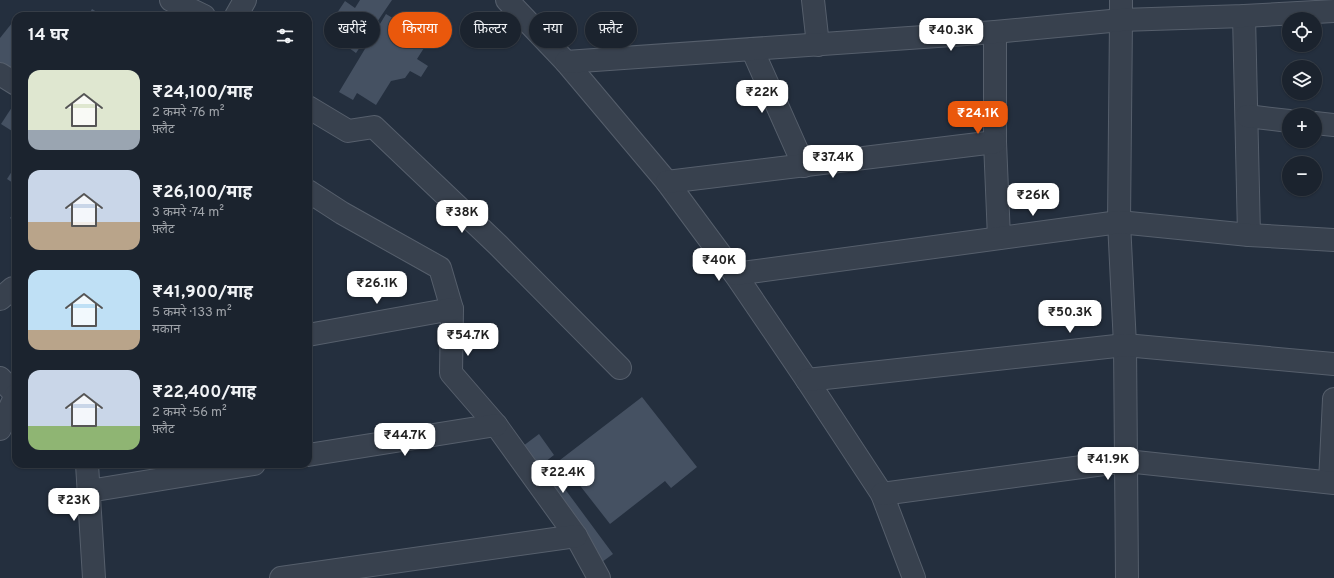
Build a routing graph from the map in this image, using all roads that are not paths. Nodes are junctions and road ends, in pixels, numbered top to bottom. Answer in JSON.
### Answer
{"nodes":[{"id":1,"x":172,"y":0,"type":"edge"},
{"id":2,"x":245,"y":0,"type":"edge"},
{"id":3,"x":507,"y":0,"type":"edge"},
{"id":4,"x":813,"y":0,"type":"edge"},
{"id":5,"x":1121,"y":10,"type":"edge"},
{"id":6,"x":1334,"y":11,"type":"edge"},
{"id":7,"x":196,"y":12,"type":"edge"},
{"id":8,"x":238,"y":12,"type":"edge"},
{"id":9,"x":1244,"y":16,"type":"junction"},
{"id":10,"x":995,"y":32,"type":"junction"},
{"id":11,"x":818,"y":46,"type":"junction"},
{"id":12,"x":752,"y":49,"type":"junction"},
{"id":13,"x":566,"y":62,"type":"junction"},
{"id":14,"x":0,"y":74,"type":"edge"},
{"id":15,"x":12,"y":82,"type":"edge"},
{"id":16,"x":312,"y":109,"type":"edge"},
{"id":17,"x":1247,"y":116,"type":"junction"},
{"id":18,"x":1282,"y":120,"type":"edge"},
{"id":19,"x":1322,"y":124,"type":"edge"},
{"id":20,"x":1334,"y":125,"type":"edge"},
{"id":21,"x":994,"y":142,"type":"junction"},
{"id":22,"x":804,"y":166,"type":"junction"},
{"id":23,"x":667,"y":182,"type":"junction"},
{"id":24,"x":312,"y":194,"type":"edge"},
{"id":25,"x":1118,"y":222,"type":"junction"},
{"id":26,"x":1249,"y":235,"type":"junction"},
{"id":27,"x":999,"y":238,"type":"junction"},
{"id":28,"x":1334,"y":240,"type":"edge"},
{"id":29,"x":735,"y":274,"type":"junction"},
{"id":30,"x":452,"y":309,"type":"junction"},
{"id":31,"x":312,"y":334,"type":"edge"},
{"id":32,"x":1125,"y":345,"type":"junction"},
{"id":33,"x":1334,"y":364,"type":"edge"},
{"id":34,"x":620,"y":368,"type":"dead end"},
{"id":35,"x":0,"y":378,"type":"edge"},
{"id":36,"x":807,"y":380,"type":"junction"},
{"id":37,"x":12,"y":391,"type":"edge"},
{"id":38,"x":1334,"y":399,"type":"edge"},
{"id":39,"x":12,"y":404,"type":"edge"},
{"id":40,"x":496,"y":425,"type":"junction"},
{"id":41,"x":0,"y":429,"type":"edge"},
{"id":42,"x":312,"y":454,"type":"edge"},
{"id":43,"x":1126,"y":461,"type":"junction"},
{"id":44,"x":87,"y":468,"type":"edge"},
{"id":45,"x":230,"y":468,"type":"edge"},
{"id":46,"x":1332,"y":483,"type":"edge"},
{"id":47,"x":89,"y":491,"type":"junction"},
{"id":48,"x":882,"y":494,"type":"junction"},
{"id":49,"x":576,"y":536,"type":"junction"},
{"id":50,"x":94,"y":578,"type":"edge"},
{"id":51,"x":281,"y":578,"type":"edge"},
{"id":52,"x":285,"y":578,"type":"edge"},
{"id":53,"x":599,"y":578,"type":"edge"},
{"id":54,"x":914,"y":578,"type":"edge"},
{"id":55,"x":1127,"y":578,"type":"edge"}],
"edges":[{"from":1,"to":7,"type":"street"},
{"from":2,"to":8,"type":"street"},
{"from":3,"to":13,"type":"street"},
{"from":4,"to":11,"type":"street"},
{"from":5,"to":9,"type":"street"},
{"from":5,"to":10,"type":"street"},
{"from":5,"to":25,"type":"street"},
{"from":6,"to":9,"type":"street"},
{"from":9,"to":17,"type":"street"},
{"from":10,"to":11,"type":"street"},
{"from":10,"to":21,"type":"street"},
{"from":11,"to":12,"type":"street"},
{"from":12,"to":13,"type":"street"},
{"from":12,"to":22,"type":"street"},
{"from":13,"to":23,"type":"street"},
{"from":14,"to":15,"type":"street"},
{"from":16,"to":34,"type":"street"},
{"from":17,"to":18,"type":"street"},
{"from":17,"to":26,"type":"street"},
{"from":19,"to":20,"type":"street"},
{"from":21,"to":22,"type":"street"},
{"from":21,"to":27,"type":"street"},
{"from":22,"to":23,"type":"street"},
{"from":23,"to":29,"type":"street"},
{"from":24,"to":30,"type":"street"},
{"from":25,"to":26,"type":"street"},
{"from":25,"to":27,"type":"street"},
{"from":25,"to":32,"type":"street"},
{"from":26,"to":28,"type":"street"},
{"from":27,"to":29,"type":"street"},
{"from":29,"to":36,"type":"street"},
{"from":30,"to":31,"type":"street"},
{"from":30,"to":40,"type":"street"},
{"from":32,"to":33,"type":"street"},
{"from":32,"to":36,"type":"street"},
{"from":32,"to":43,"type":"street"},
{"from":35,"to":37,"type":"street"},
{"from":36,"to":48,"type":"street"},
{"from":38,"to":46,"type":"street"},
{"from":39,"to":41,"type":"street"},
{"from":40,"to":42,"type":"street"},
{"from":40,"to":49,"type":"street"},
{"from":43,"to":46,"type":"street"},
{"from":43,"to":48,"type":"street"},
{"from":43,"to":55,"type":"street"},
{"from":44,"to":47,"type":"street"},
{"from":45,"to":47,"type":"street"},
{"from":47,"to":50,"type":"street"},
{"from":48,"to":54,"type":"street"},
{"from":49,"to":52,"type":"street"},
{"from":49,"to":53,"type":"street"},
{"from":51,"to":52,"type":"street"}]}
